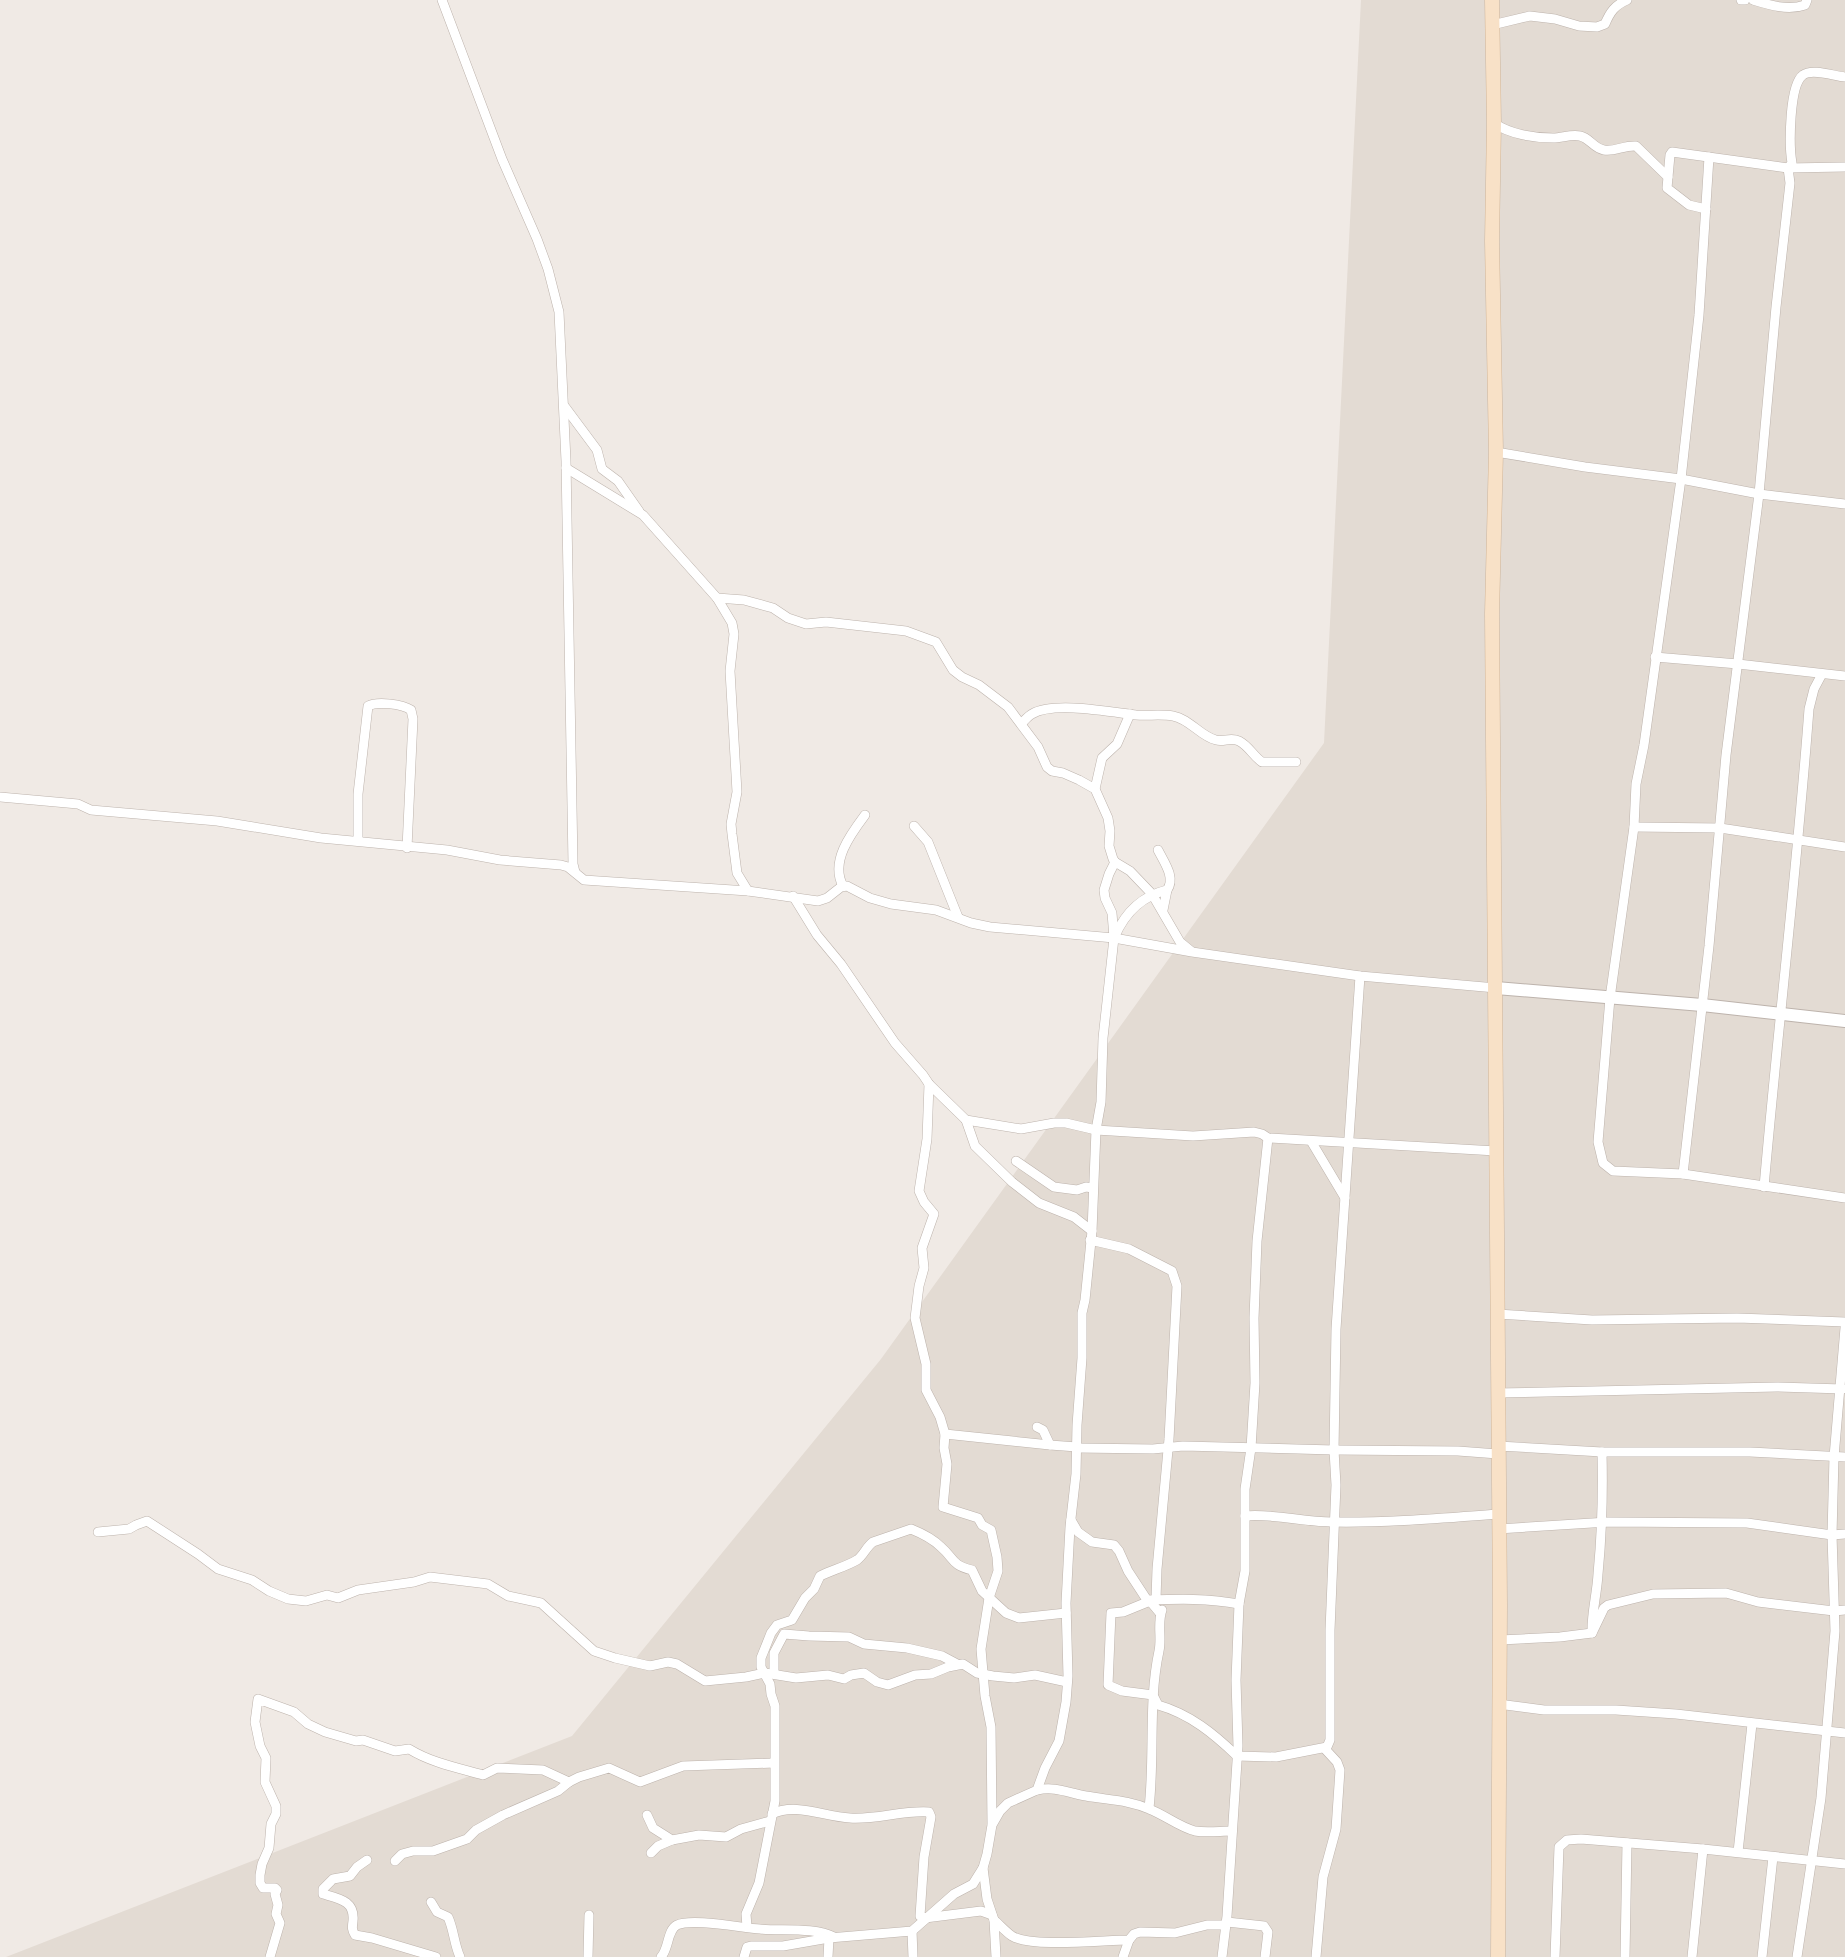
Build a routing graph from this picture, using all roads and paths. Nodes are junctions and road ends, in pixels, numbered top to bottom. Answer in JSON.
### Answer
{"nodes":[{"id":1,"x":442,"y":0,"type":"edge"},
{"id":2,"x":1492,"y":0,"type":"edge"},
{"id":3,"x":1627,"y":0,"type":"edge"},
{"id":4,"x":1753,"y":0,"type":"edge"},
{"id":5,"x":1807,"y":0,"type":"edge"},
{"id":6,"x":1492,"y":25,"type":"junction"},
{"id":7,"x":1845,"y":77,"type":"edge"},
{"id":8,"x":1497,"y":128,"type":"junction"},
{"id":9,"x":1709,"y":157,"type":"junction"},
{"id":10,"x":1845,"y":167,"type":"edge"},
{"id":11,"x":1788,"y":168,"type":"junction"},
{"id":12,"x":1668,"y":177,"type":"junction"},
{"id":13,"x":1706,"y":209,"type":"junction"},
{"id":14,"x":564,"y":405,"type":"junction"},
{"id":15,"x":1496,"y":452,"type":"junction"},
{"id":16,"x":566,"y":468,"type":"junction"},
{"id":17,"x":1681,"y":479,"type":"junction"},
{"id":18,"x":1760,"y":494,"type":"junction"},
{"id":19,"x":1845,"y":504,"type":"edge"},
{"id":20,"x":643,"y":515,"type":"junction"},
{"id":21,"x":717,"y":598,"type":"junction"},
{"id":22,"x":1655,"y":657,"type":"junction"},
{"id":23,"x":1738,"y":664,"type":"junction"},
{"id":24,"x":1798,"y":671,"type":"junction"},
{"id":25,"x":1822,"y":674,"type":"junction"},
{"id":26,"x":1845,"y":676,"type":"edge"},
{"id":27,"x":1814,"y":689,"type":"junction"},
{"id":28,"x":1130,"y":714,"type":"junction"},
{"id":29,"x":1022,"y":723,"type":"junction"},
{"id":30,"x":1296,"y":762,"type":"dead end"},
{"id":31,"x":1095,"y":789,"type":"junction"},
{"id":32,"x":0,"y":797,"type":"edge"},
{"id":33,"x":865,"y":815,"type":"dead end"},
{"id":34,"x":914,"y":826,"type":"dead end"},
{"id":35,"x":1634,"y":827,"type":"junction"},
{"id":36,"x":1720,"y":828,"type":"junction"},
{"id":37,"x":358,"y":841,"type":"junction"},
{"id":38,"x":1799,"y":841,"type":"junction"},
{"id":39,"x":1845,"y":847,"type":"edge"},
{"id":40,"x":407,"y":848,"type":"junction"},
{"id":41,"x":1158,"y":850,"type":"dead end"},
{"id":42,"x":1115,"y":862,"type":"junction"},
{"id":43,"x":575,"y":872,"type":"junction"},
{"id":44,"x":843,"y":886,"type":"junction"},
{"id":45,"x":1167,"y":890,"type":"junction"},
{"id":46,"x":748,"y":891,"type":"junction"},
{"id":47,"x":1152,"y":894,"type":"junction"},
{"id":48,"x":793,"y":897,"type":"junction"},
{"id":49,"x":1163,"y":910,"type":"junction"},
{"id":50,"x":958,"y":917,"type":"junction"},
{"id":51,"x":1113,"y":938,"type":"junction"},
{"id":52,"x":1191,"y":952,"type":"junction"},
{"id":53,"x":1360,"y":976,"type":"junction"},
{"id":54,"x":1496,"y":988,"type":"junction"},
{"id":55,"x":1610,"y":998,"type":"junction"},
{"id":56,"x":1702,"y":1005,"type":"junction"},
{"id":57,"x":1779,"y":1014,"type":"junction"},
{"id":58,"x":1845,"y":1021,"type":"edge"},
{"id":59,"x":928,"y":1084,"type":"junction"},
{"id":60,"x":966,"y":1119,"type":"junction"},
{"id":61,"x":1096,"y":1130,"type":"junction"},
{"id":62,"x":1268,"y":1138,"type":"junction"},
{"id":63,"x":1311,"y":1141,"type":"junction"},
{"id":64,"x":1348,"y":1141,"type":"junction"},
{"id":65,"x":1497,"y":1151,"type":"junction"},
{"id":66,"x":1016,"y":1161,"type":"dead end"},
{"id":67,"x":1683,"y":1174,"type":"junction"},
{"id":68,"x":1764,"y":1186,"type":"junction"},
{"id":69,"x":1093,"y":1188,"type":"junction"},
{"id":70,"x":1345,"y":1198,"type":"junction"},
{"id":71,"x":1845,"y":1198,"type":"edge"},
{"id":72,"x":1091,"y":1236,"type":"junction"},
{"id":73,"x":1497,"y":1314,"type":"junction"},
{"id":74,"x":1845,"y":1322,"type":"edge"},
{"id":75,"x":1845,"y":1328,"type":"edge"},
{"id":76,"x":1842,"y":1389,"type":"edge"},
{"id":77,"x":1497,"y":1394,"type":"junction"},
{"id":78,"x":1037,"y":1427,"type":"dead end"},
{"id":79,"x":945,"y":1434,"type":"junction"},
{"id":80,"x":1050,"y":1444,"type":"junction"},
{"id":81,"x":1077,"y":1448,"type":"junction"},
{"id":82,"x":1167,"y":1448,"type":"junction"},
{"id":83,"x":1251,"y":1448,"type":"junction"},
{"id":84,"x":1334,"y":1450,"type":"junction"},
{"id":85,"x":1498,"y":1450,"type":"junction"},
{"id":86,"x":1602,"y":1452,"type":"junction"},
{"id":87,"x":1834,"y":1457,"type":"junction"},
{"id":88,"x":1845,"y":1457,"type":"edge"},
{"id":89,"x":1498,"y":1514,"type":"junction"},
{"id":90,"x":1245,"y":1516,"type":"junction"},
{"id":91,"x":1071,"y":1520,"type":"junction"},
{"id":92,"x":1335,"y":1522,"type":"junction"},
{"id":93,"x":1602,"y":1523,"type":"junction"},
{"id":94,"x":1498,"y":1529,"type":"junction"},
{"id":95,"x":98,"y":1532,"type":"dead end"},
{"id":96,"x":1845,"y":1534,"type":"edge"},
{"id":97,"x":1832,"y":1535,"type":"junction"},
{"id":98,"x":989,"y":1598,"type":"junction"},
{"id":99,"x":1157,"y":1600,"type":"junction"},
{"id":100,"x":1239,"y":1604,"type":"junction"},
{"id":101,"x":1845,"y":1610,"type":"edge"},
{"id":102,"x":1834,"y":1611,"type":"junction"},
{"id":103,"x":1066,"y":1613,"type":"junction"},
{"id":104,"x":1160,"y":1613,"type":"junction"},
{"id":105,"x":1592,"y":1633,"type":"junction"},
{"id":106,"x":1500,"y":1640,"type":"junction"},
{"id":107,"x":957,"y":1664,"type":"junction"},
{"id":108,"x":770,"y":1673,"type":"junction"},
{"id":109,"x":983,"y":1675,"type":"junction"},
{"id":110,"x":1067,"y":1682,"type":"junction"},
{"id":111,"x":1153,"y":1695,"type":"junction"},
{"id":112,"x":1498,"y":1704,"type":"junction"},
{"id":113,"x":1752,"y":1724,"type":"junction"},
{"id":114,"x":1827,"y":1731,"type":"junction"},
{"id":115,"x":1845,"y":1733,"type":"edge"},
{"id":116,"x":1325,"y":1749,"type":"junction"},
{"id":117,"x":1237,"y":1756,"type":"junction"},
{"id":118,"x":774,"y":1763,"type":"junction"},
{"id":119,"x":569,"y":1782,"type":"junction"},
{"id":120,"x":1037,"y":1790,"type":"junction"},
{"id":121,"x":1149,"y":1808,"type":"junction"},
{"id":122,"x":774,"y":1812,"type":"junction"},
{"id":123,"x":647,"y":1815,"type":"dead end"},
{"id":124,"x":992,"y":1825,"type":"junction"},
{"id":125,"x":1232,"y":1832,"type":"junction"},
{"id":126,"x":672,"y":1840,"type":"junction"},
{"id":127,"x":1627,"y":1843,"type":"junction"},
{"id":128,"x":1704,"y":1849,"type":"junction"},
{"id":129,"x":1738,"y":1852,"type":"junction"},
{"id":130,"x":651,"y":1853,"type":"dead end"},
{"id":131,"x":1773,"y":1857,"type":"junction"},
{"id":132,"x":367,"y":1860,"type":"dead end"},
{"id":133,"x":395,"y":1861,"type":"dead end"},
{"id":134,"x":1813,"y":1861,"type":"junction"},
{"id":135,"x":1845,"y":1864,"type":"edge"},
{"id":136,"x":982,"y":1868,"type":"junction"},
{"id":137,"x":431,"y":1902,"type":"dead end"},
{"id":138,"x":589,"y":1915,"type":"dead end"},
{"id":139,"x":993,"y":1917,"type":"junction"},
{"id":140,"x":925,"y":1918,"type":"junction"},
{"id":141,"x":1227,"y":1924,"type":"junction"},
{"id":142,"x":747,"y":1927,"type":"junction"},
{"id":143,"x":912,"y":1931,"type":"junction"},
{"id":144,"x":832,"y":1938,"type":"junction"},
{"id":145,"x":1129,"y":1940,"type":"junction"},
{"id":146,"x":270,"y":1957,"type":"edge"},
{"id":147,"x":436,"y":1957,"type":"edge"},
{"id":148,"x":460,"y":1957,"type":"edge"},
{"id":149,"x":588,"y":1957,"type":"edge"},
{"id":150,"x":661,"y":1957,"type":"edge"},
{"id":151,"x":744,"y":1957,"type":"edge"},
{"id":152,"x":828,"y":1957,"type":"edge"},
{"id":153,"x":914,"y":1957,"type":"edge"},
{"id":154,"x":996,"y":1957,"type":"edge"},
{"id":155,"x":1123,"y":1957,"type":"edge"},
{"id":156,"x":1222,"y":1957,"type":"edge"},
{"id":157,"x":1265,"y":1957,"type":"edge"},
{"id":158,"x":1316,"y":1957,"type":"edge"},
{"id":159,"x":1498,"y":1957,"type":"edge"},
{"id":160,"x":1555,"y":1957,"type":"edge"},
{"id":161,"x":1625,"y":1957,"type":"edge"},
{"id":162,"x":1692,"y":1957,"type":"edge"},
{"id":163,"x":1762,"y":1957,"type":"edge"},
{"id":164,"x":1797,"y":1957,"type":"edge"}],
"edges":[{"from":1,"to":14,"type":"street"},
{"from":2,"to":6,"type":"main road"},
{"from":3,"to":6,"type":"street"},
{"from":4,"to":5,"type":"street"},
{"from":6,"to":8,"type":"main road"},
{"from":7,"to":11,"type":"street"},
{"from":8,"to":12,"type":"street"},
{"from":8,"to":15,"type":"main road"},
{"from":9,"to":11,"type":"street"},
{"from":9,"to":12,"type":"street"},
{"from":9,"to":13,"type":"street"},
{"from":10,"to":11,"type":"street"},
{"from":11,"to":18,"type":"street"},
{"from":12,"to":13,"type":"street"},
{"from":13,"to":17,"type":"street"},
{"from":14,"to":16,"type":"street"},
{"from":14,"to":20,"type":"street"},
{"from":15,"to":17,"type":"street"},
{"from":15,"to":54,"type":"main road"},
{"from":16,"to":20,"type":"street"},
{"from":16,"to":43,"type":"street"},
{"from":17,"to":18,"type":"street"},
{"from":17,"to":22,"type":"street"},
{"from":18,"to":19,"type":"street"},
{"from":18,"to":23,"type":"street"},
{"from":20,"to":21,"type":"street"},
{"from":21,"to":29,"type":"street"},
{"from":21,"to":46,"type":"street"},
{"from":22,"to":23,"type":"street"},
{"from":22,"to":35,"type":"street"},
{"from":23,"to":24,"type":"street"},
{"from":23,"to":36,"type":"street"},
{"from":24,"to":25,"type":"street"},
{"from":24,"to":27,"type":"street"},
{"from":25,"to":26,"type":"street"},
{"from":25,"to":27,"type":"street"},
{"from":27,"to":38,"type":"street"},
{"from":28,"to":29,"type":"street"},
{"from":28,"to":30,"type":"street"},
{"from":28,"to":31,"type":"street"},
{"from":29,"to":31,"type":"street"},
{"from":31,"to":42,"type":"street"},
{"from":32,"to":37,"type":"street"},
{"from":33,"to":44,"type":"street"},
{"from":34,"to":50,"type":"street"},
{"from":35,"to":36,"type":"street"},
{"from":35,"to":55,"type":"street"},
{"from":36,"to":38,"type":"street"},
{"from":36,"to":56,"type":"street"},
{"from":37,"to":40,"type":"street"},
{"from":37,"to":40,"type":"street"},
{"from":38,"to":39,"type":"street"},
{"from":38,"to":57,"type":"street"},
{"from":40,"to":43,"type":"street"},
{"from":41,"to":45,"type":"street"},
{"from":42,"to":47,"type":"street"},
{"from":42,"to":51,"type":"street"},
{"from":43,"to":46,"type":"street"},
{"from":44,"to":48,"type":"street"},
{"from":44,"to":50,"type":"street"},
{"from":45,"to":47,"type":"street"},
{"from":45,"to":49,"type":"street"},
{"from":46,"to":48,"type":"street"},
{"from":47,"to":49,"type":"street"},
{"from":47,"to":51,"type":"street"},
{"from":48,"to":59,"type":"street"},
{"from":49,"to":52,"type":"street"},
{"from":50,"to":51,"type":"street"},
{"from":51,"to":52,"type":"street"},
{"from":51,"to":61,"type":"street"},
{"from":52,"to":53,"type":"street"},
{"from":53,"to":54,"type":"street"},
{"from":53,"to":64,"type":"street"},
{"from":54,"to":55,"type":"street"},
{"from":54,"to":65,"type":"main road"},
{"from":55,"to":56,"type":"street"},
{"from":55,"to":67,"type":"street"},
{"from":56,"to":57,"type":"street"},
{"from":56,"to":67,"type":"street"},
{"from":57,"to":58,"type":"street"},
{"from":57,"to":68,"type":"street"},
{"from":59,"to":60,"type":"street"},
{"from":59,"to":79,"type":"street"},
{"from":60,"to":61,"type":"street"},
{"from":60,"to":72,"type":"street"},
{"from":61,"to":62,"type":"street"},
{"from":61,"to":69,"type":"street"},
{"from":62,"to":63,"type":"street"},
{"from":62,"to":83,"type":"street"},
{"from":63,"to":64,"type":"street"},
{"from":63,"to":70,"type":"street"},
{"from":64,"to":65,"type":"street"},
{"from":64,"to":70,"type":"street"},
{"from":65,"to":73,"type":"main road"},
{"from":66,"to":69,"type":"street"},
{"from":67,"to":68,"type":"street"},
{"from":68,"to":71,"type":"street"},
{"from":69,"to":72,"type":"street"},
{"from":70,"to":84,"type":"street"},
{"from":72,"to":81,"type":"street"},
{"from":72,"to":82,"type":"street"},
{"from":73,"to":74,"type":"street"},
{"from":73,"to":77,"type":"main road"},
{"from":75,"to":76,"type":"street"},
{"from":76,"to":77,"type":"street"},
{"from":76,"to":87,"type":"street"},
{"from":77,"to":85,"type":"main road"},
{"from":78,"to":80,"type":"street"},
{"from":79,"to":80,"type":"street"},
{"from":79,"to":98,"type":"street"},
{"from":80,"to":81,"type":"street"},
{"from":81,"to":82,"type":"street"},
{"from":81,"to":91,"type":"street"},
{"from":82,"to":83,"type":"street"},
{"from":82,"to":99,"type":"street"},
{"from":83,"to":84,"type":"street"},
{"from":83,"to":90,"type":"street"},
{"from":84,"to":85,"type":"street"},
{"from":84,"to":92,"type":"street"},
{"from":85,"to":86,"type":"street"},
{"from":85,"to":89,"type":"main road"},
{"from":86,"to":87,"type":"street"},
{"from":86,"to":93,"type":"street"},
{"from":87,"to":88,"type":"street"},
{"from":87,"to":97,"type":"street"},
{"from":89,"to":92,"type":"street"},
{"from":89,"to":94,"type":"main road"},
{"from":90,"to":92,"type":"street"},
{"from":90,"to":100,"type":"street"},
{"from":91,"to":99,"type":"street"},
{"from":91,"to":103,"type":"street"},
{"from":92,"to":116,"type":"street"},
{"from":93,"to":94,"type":"street"},
{"from":93,"to":97,"type":"street"},
{"from":93,"to":105,"type":"street"},
{"from":94,"to":106,"type":"main road"},
{"from":95,"to":108,"type":"street"},
{"from":96,"to":97,"type":"street"},
{"from":97,"to":102,"type":"street"},
{"from":98,"to":103,"type":"street"},
{"from":98,"to":108,"type":"street"},
{"from":98,"to":109,"type":"street"},
{"from":99,"to":100,"type":"street"},
{"from":99,"to":104,"type":"street"},
{"from":99,"to":104,"type":"street"},
{"from":99,"to":111,"type":"street"},
{"from":100,"to":117,"type":"street"},
{"from":101,"to":102,"type":"street"},
{"from":102,"to":105,"type":"street"},
{"from":102,"to":114,"type":"street"},
{"from":103,"to":110,"type":"street"},
{"from":104,"to":111,"type":"street"},
{"from":105,"to":106,"type":"street"},
{"from":106,"to":112,"type":"main road"},
{"from":107,"to":108,"type":"street"},
{"from":107,"to":108,"type":"street"},
{"from":107,"to":109,"type":"street"},
{"from":108,"to":118,"type":"street"},
{"from":109,"to":110,"type":"street"},
{"from":109,"to":124,"type":"street"},
{"from":110,"to":120,"type":"street"},
{"from":111,"to":117,"type":"street"},
{"from":111,"to":121,"type":"street"},
{"from":112,"to":113,"type":"street"},
{"from":112,"to":159,"type":"main road"},
{"from":113,"to":114,"type":"street"},
{"from":113,"to":129,"type":"street"},
{"from":114,"to":115,"type":"street"},
{"from":114,"to":134,"type":"street"},
{"from":116,"to":117,"type":"street"},
{"from":116,"to":158,"type":"street"},
{"from":117,"to":125,"type":"street"},
{"from":118,"to":119,"type":"street"},
{"from":118,"to":122,"type":"street"},
{"from":119,"to":133,"type":"street"},
{"from":119,"to":146,"type":"street"},
{"from":120,"to":121,"type":"street"},
{"from":120,"to":124,"type":"street"},
{"from":121,"to":125,"type":"street"},
{"from":122,"to":126,"type":"street"},
{"from":122,"to":140,"type":"street"},
{"from":122,"to":142,"type":"street"},
{"from":123,"to":126,"type":"street"},
{"from":124,"to":136,"type":"street"},
{"from":125,"to":141,"type":"street"},
{"from":126,"to":130,"type":"street"},
{"from":127,"to":128,"type":"street"},
{"from":127,"to":160,"type":"street"},
{"from":127,"to":161,"type":"street"},
{"from":128,"to":129,"type":"street"},
{"from":128,"to":162,"type":"street"},
{"from":129,"to":131,"type":"street"},
{"from":131,"to":134,"type":"street"},
{"from":131,"to":163,"type":"street"},
{"from":132,"to":147,"type":"street"},
{"from":134,"to":135,"type":"street"},
{"from":134,"to":164,"type":"street"},
{"from":136,"to":139,"type":"street"},
{"from":136,"to":140,"type":"street"},
{"from":137,"to":148,"type":"street"},
{"from":138,"to":149,"type":"street"},
{"from":139,"to":140,"type":"street"},
{"from":139,"to":145,"type":"street"},
{"from":139,"to":154,"type":"street"},
{"from":140,"to":143,"type":"street"},
{"from":141,"to":145,"type":"street"},
{"from":141,"to":156,"type":"street"},
{"from":141,"to":157,"type":"street"},
{"from":142,"to":144,"type":"street"},
{"from":142,"to":150,"type":"street"},
{"from":143,"to":144,"type":"street"},
{"from":143,"to":153,"type":"street"},
{"from":144,"to":151,"type":"street"},
{"from":144,"to":152,"type":"street"},
{"from":145,"to":155,"type":"street"}]}
